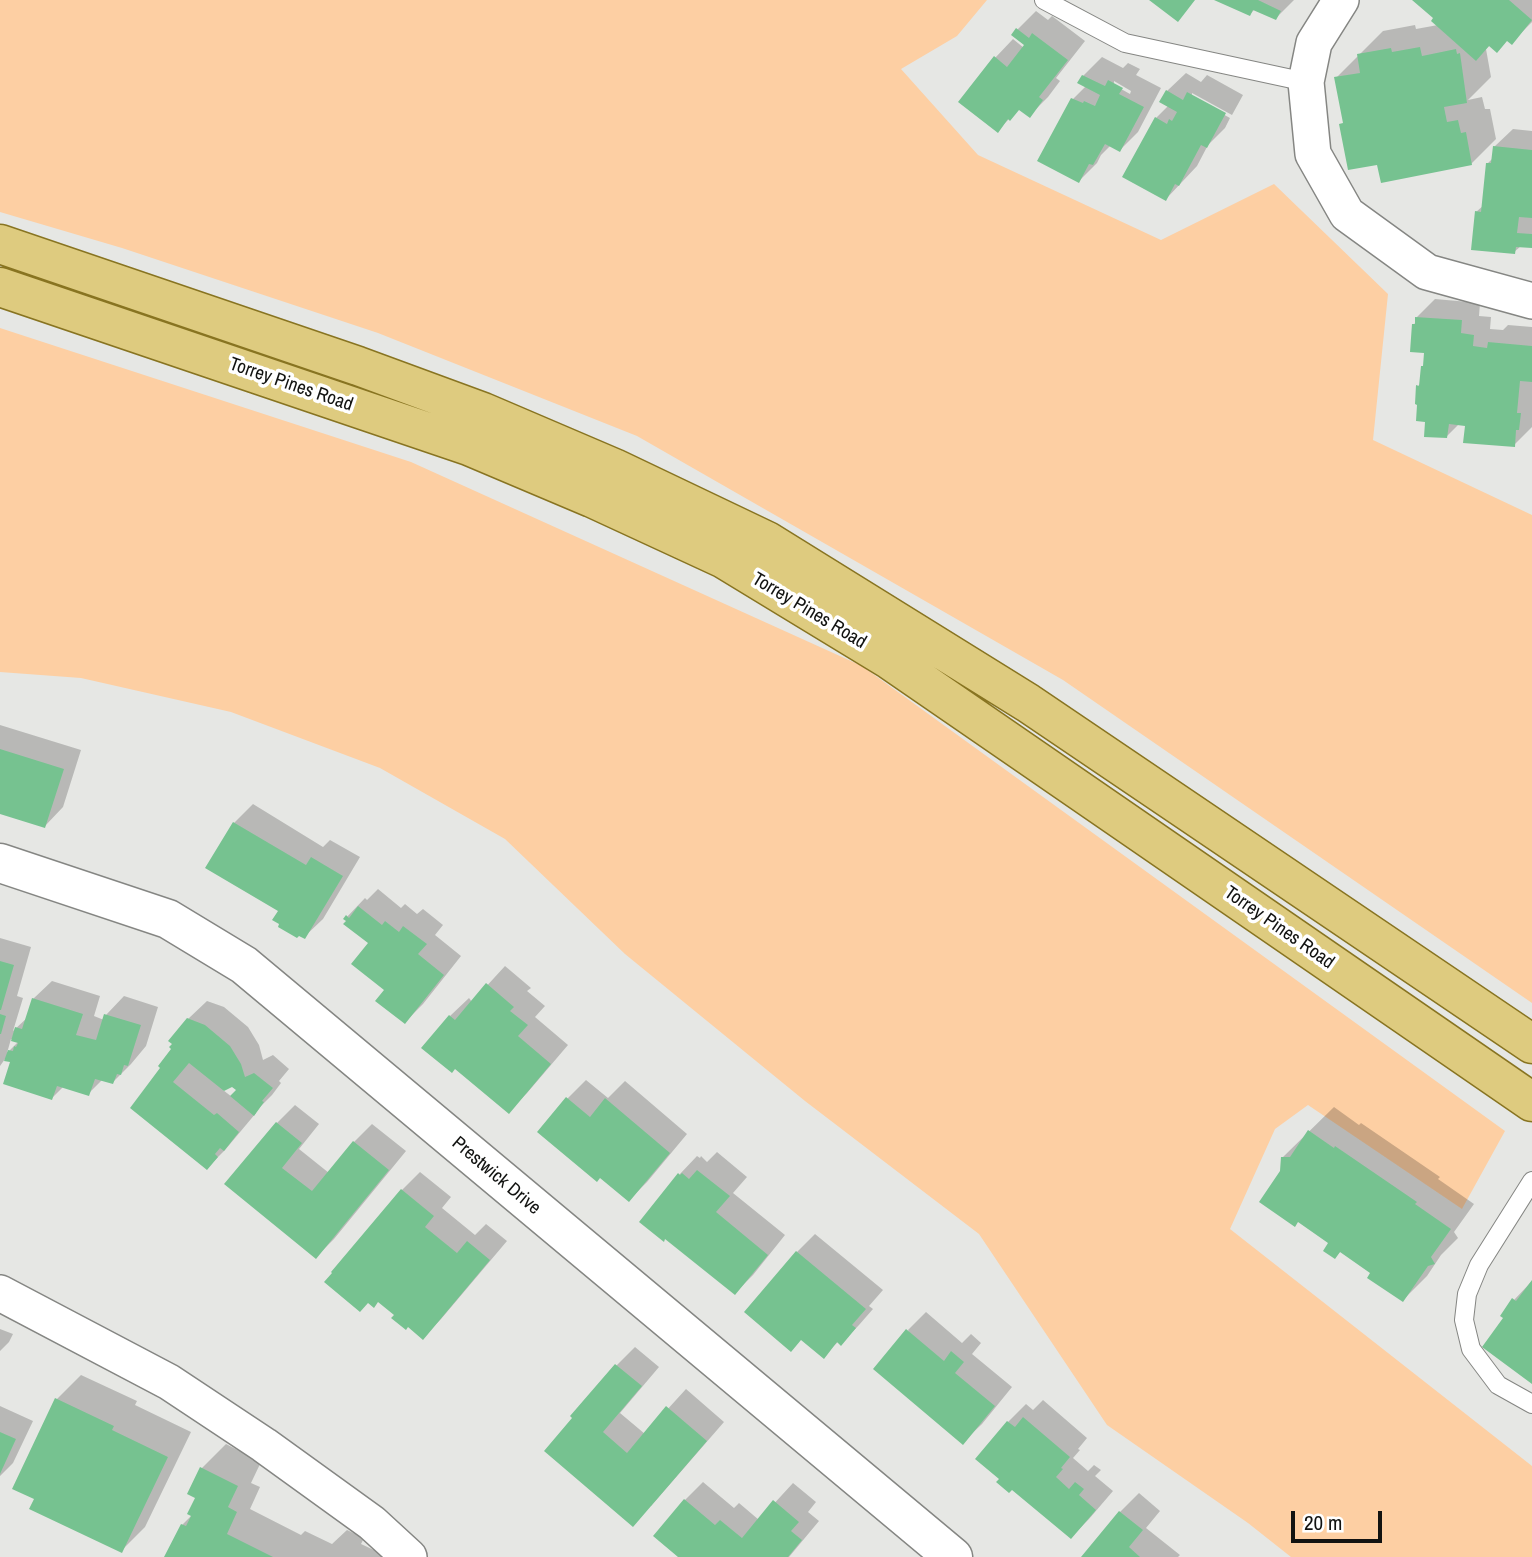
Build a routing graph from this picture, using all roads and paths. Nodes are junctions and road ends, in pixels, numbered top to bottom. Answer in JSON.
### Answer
{"nodes":[{"id":1,"x":1044,"y":0,"type":"edge"},
{"id":2,"x":1341,"y":0,"type":"edge"},
{"id":3,"x":1306,"y":82,"type":"junction"},
{"id":4,"x":0,"y":244,"type":"edge"},
{"id":5,"x":0,"y":287,"type":"edge"},
{"id":6,"x":1532,"y":301,"type":"edge"},
{"id":7,"x":0,"y":863,"type":"edge"},
{"id":8,"x":1532,"y":1044,"type":"edge"},
{"id":9,"x":1532,"y":1102,"type":"edge"},
{"id":10,"x":1532,"y":1181,"type":"edge"},
{"id":11,"x":0,"y":1293,"type":"edge"},
{"id":12,"x":1532,"y":1405,"type":"edge"},
{"id":13,"x":409,"y":1557,"type":"edge"},
{"id":14,"x":953,"y":1557,"type":"edge"}],
"edges":[{"from":1,"to":3,"type":"lane"},
{"from":2,"to":3,"type":"street"},
{"from":3,"to":6,"type":"street"},
{"from":4,"to":8,"type":"main road","name":"Torrey Pines Road"},
{"from":5,"to":9,"type":"main road","name":"Torrey Pines Road"},
{"from":7,"to":14,"type":"street","name":"Prestwick Drive"},
{"from":10,"to":12,"type":"lane"},
{"from":11,"to":13,"type":"street"}]}
